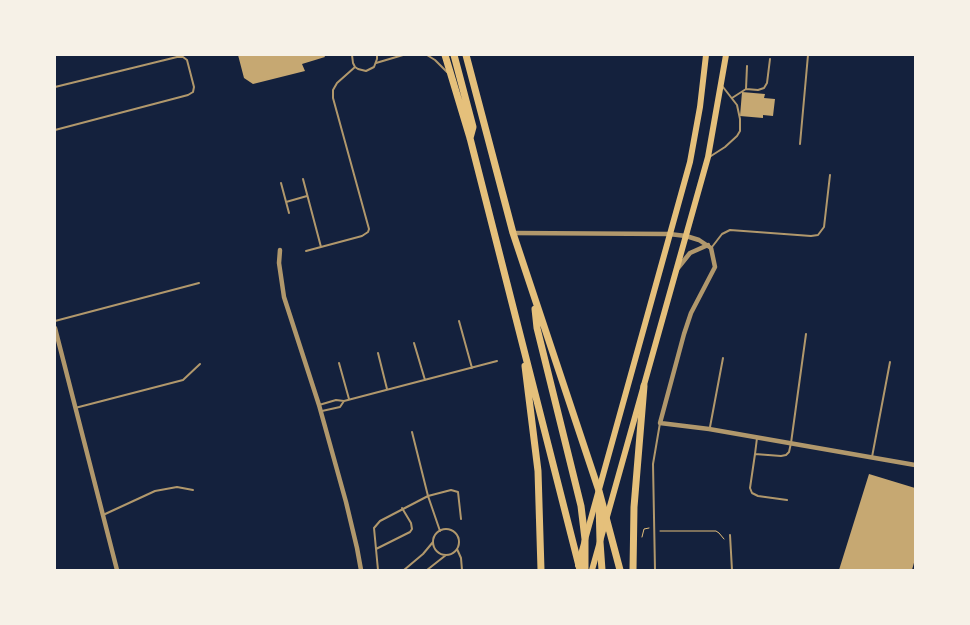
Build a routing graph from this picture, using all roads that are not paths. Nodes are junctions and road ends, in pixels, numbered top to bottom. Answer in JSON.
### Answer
{"nodes":[{"id":1,"x":352,"y":55,"type":"edge"},
{"id":2,"x":377,"y":55,"type":"edge"},
{"id":3,"x":403,"y":55,"type":"edge"},
{"id":4,"x":427,"y":55,"type":"edge"},
{"id":5,"x":445,"y":55,"type":"edge"},
{"id":6,"x":454,"y":55,"type":"edge"},
{"id":7,"x":466,"y":55,"type":"edge"},
{"id":8,"x":726,"y":55,"type":"edge"},
{"id":9,"x":808,"y":55,"type":"edge"},
{"id":10,"x":706,"y":56,"type":"edge"},
{"id":11,"x":770,"y":59,"type":"dead end"},
{"id":12,"x":376,"y":64,"type":"junction"},
{"id":13,"x":355,"y":66,"type":"junction"},
{"id":14,"x":747,"y":66,"type":"dead end"},
{"id":15,"x":452,"y":78,"type":"junction"},
{"id":16,"x":721,"y":86,"type":"junction"},
{"id":17,"x":55,"y":87,"type":"edge"},
{"id":18,"x":746,"y":89,"type":"junction"},
{"id":19,"x":732,"y":98,"type":"junction"},
{"id":20,"x":55,"y":130,"type":"edge"},
{"id":21,"x":470,"y":138,"type":"junction"},
{"id":22,"x":800,"y":144,"type":"dead end"},
{"id":23,"x":708,"y":157,"type":"junction"},
{"id":24,"x":830,"y":175,"type":"dead end"},
{"id":25,"x":303,"y":179,"type":"dead end"},
{"id":26,"x":281,"y":183,"type":"dead end"},
{"id":27,"x":307,"y":196,"type":"junction"},
{"id":28,"x":286,"y":202,"type":"junction"},
{"id":29,"x":289,"y":213,"type":"dead end"},
{"id":30,"x":513,"y":233,"type":"junction"},
{"id":31,"x":669,"y":234,"type":"junction"},
{"id":32,"x":686,"y":236,"type":"junction"},
{"id":33,"x":320,"y":247,"type":"junction"},
{"id":34,"x":709,"y":247,"type":"junction"},
{"id":35,"x":280,"y":250,"type":"dead end"},
{"id":36,"x":306,"y":251,"type":"dead end"},
{"id":37,"x":678,"y":268,"type":"junction"},
{"id":38,"x":199,"y":283,"type":"dead end"},
{"id":39,"x":533,"y":293,"type":"junction"},
{"id":40,"x":55,"y":321,"type":"edge"},
{"id":41,"x":459,"y":321,"type":"dead end"},
{"id":42,"x":55,"y":328,"type":"edge"},
{"id":43,"x":806,"y":334,"type":"dead end"},
{"id":44,"x":523,"y":342,"type":"junction"},
{"id":45,"x":414,"y":343,"type":"dead end"},
{"id":46,"x":378,"y":353,"type":"dead end"},
{"id":47,"x":723,"y":358,"type":"dead end"},
{"id":48,"x":497,"y":361,"type":"dead end"},
{"id":49,"x":890,"y":362,"type":"dead end"},
{"id":50,"x":339,"y":363,"type":"dead end"},
{"id":51,"x":200,"y":364,"type":"dead end"},
{"id":52,"x":472,"y":368,"type":"junction"},
{"id":53,"x":425,"y":380,"type":"junction"},
{"id":54,"x":644,"y":386,"type":"junction"},
{"id":55,"x":387,"y":390,"type":"junction"},
{"id":56,"x":349,"y":399,"type":"junction"},
{"id":57,"x":344,"y":401,"type":"junction"},
{"id":58,"x":319,"y":405,"type":"junction"},
{"id":59,"x":76,"y":408,"type":"junction"},
{"id":60,"x":320,"y":411,"type":"junction"},
{"id":61,"x":660,"y":423,"type":"junction"},
{"id":62,"x":709,"y":429,"type":"junction"},
{"id":63,"x":412,"y":432,"type":"dead end"},
{"id":64,"x":757,"y":438,"type":"junction"},
{"id":65,"x":791,"y":443,"type":"junction"},
{"id":66,"x":755,"y":454,"type":"junction"},
{"id":67,"x":872,"y":457,"type":"junction"},
{"id":68,"x":915,"y":465,"type":"edge"},
{"id":69,"x":193,"y":490,"type":"dead end"},
{"id":70,"x":599,"y":491,"type":"junction"},
{"id":71,"x":428,"y":496,"type":"junction"},
{"id":72,"x":787,"y":500,"type":"dead end"},
{"id":73,"x":402,"y":508,"type":"junction"},
{"id":74,"x":103,"y":515,"type":"junction"},
{"id":75,"x":607,"y":517,"type":"junction"},
{"id":76,"x":461,"y":519,"type":"dead end"},
{"id":77,"x":440,"y":531,"type":"junction"},
{"id":78,"x":730,"y":535,"type":"dead end"},
{"id":79,"x":585,"y":539,"type":"junction"},
{"id":80,"x":433,"y":541,"type":"junction"},
{"id":81,"x":600,"y":542,"type":"junction"},
{"id":82,"x":376,"y":549,"type":"junction"},
{"id":83,"x":456,"y":549,"type":"junction"},
{"id":84,"x":446,"y":555,"type":"junction"},
{"id":85,"x":578,"y":568,"type":"edge"},
{"id":86,"x":116,"y":570,"type":"edge"},
{"id":87,"x":361,"y":570,"type":"edge"},
{"id":88,"x":378,"y":570,"type":"edge"},
{"id":89,"x":404,"y":570,"type":"edge"},
{"id":90,"x":427,"y":570,"type":"edge"},
{"id":91,"x":462,"y":570,"type":"edge"},
{"id":92,"x":540,"y":570,"type":"edge"},
{"id":93,"x":585,"y":570,"type":"edge"},
{"id":94,"x":592,"y":570,"type":"edge"},
{"id":95,"x":602,"y":570,"type":"edge"},
{"id":96,"x":620,"y":570,"type":"edge"},
{"id":97,"x":633,"y":570,"type":"edge"},
{"id":98,"x":655,"y":570,"type":"edge"},
{"id":99,"x":732,"y":570,"type":"edge"}],
"edges":[{"from":1,"to":13,"type":"lane"},
{"from":2,"to":12,"type":"lane"},
{"from":3,"to":12,"type":"lane"},
{"from":4,"to":15,"type":"lane"},
{"from":5,"to":15,"type":"main road"},
{"from":6,"to":21,"type":"main road"},
{"from":7,"to":30,"type":"main road"},
{"from":8,"to":16,"type":"main road"},
{"from":9,"to":22,"type":"lane"},
{"from":10,"to":31,"type":"main road"},
{"from":11,"to":18,"type":"lane"},
{"from":12,"to":13,"type":"lane"},
{"from":13,"to":33,"type":"lane"},
{"from":14,"to":18,"type":"lane"},
{"from":15,"to":21,"type":"main road"},
{"from":16,"to":19,"type":"lane"},
{"from":16,"to":23,"type":"main road"},
{"from":17,"to":20,"type":"lane"},
{"from":18,"to":19,"type":"lane"},
{"from":19,"to":23,"type":"lane"},
{"from":21,"to":44,"type":"main road"},
{"from":23,"to":32,"type":"main road"},
{"from":24,"to":34,"type":"lane"},
{"from":25,"to":27,"type":"lane"},
{"from":26,"to":28,"type":"lane"},
{"from":27,"to":28,"type":"lane"},
{"from":27,"to":33,"type":"lane"},
{"from":28,"to":29,"type":"lane"},
{"from":30,"to":31,"type":"street"},
{"from":30,"to":39,"type":"main road"},
{"from":31,"to":32,"type":"street"},
{"from":31,"to":70,"type":"main road"},
{"from":32,"to":34,"type":"street"},
{"from":32,"to":37,"type":"main road"},
{"from":33,"to":36,"type":"lane"},
{"from":34,"to":37,"type":"street"},
{"from":34,"to":61,"type":"street"},
{"from":35,"to":58,"type":"street"},
{"from":37,"to":54,"type":"main road"},
{"from":38,"to":40,"type":"lane"},
{"from":39,"to":70,"type":"main road"},
{"from":39,"to":79,"type":"main road"},
{"from":41,"to":52,"type":"lane"},
{"from":42,"to":59,"type":"street"},
{"from":43,"to":65,"type":"lane"},
{"from":44,"to":85,"type":"main road"},
{"from":44,"to":92,"type":"main road"},
{"from":45,"to":53,"type":"lane"},
{"from":46,"to":55,"type":"lane"},
{"from":47,"to":62,"type":"lane"},
{"from":48,"to":52,"type":"lane"},
{"from":49,"to":67,"type":"lane"},
{"from":50,"to":56,"type":"lane"},
{"from":51,"to":59,"type":"lane"},
{"from":52,"to":53,"type":"lane"},
{"from":53,"to":55,"type":"lane"},
{"from":54,"to":75,"type":"main road"},
{"from":54,"to":97,"type":"main road"},
{"from":55,"to":56,"type":"lane"},
{"from":56,"to":57,"type":"lane"},
{"from":57,"to":58,"type":"lane"},
{"from":57,"to":60,"type":"lane"},
{"from":58,"to":60,"type":"street"},
{"from":59,"to":74,"type":"street"},
{"from":60,"to":87,"type":"street"},
{"from":61,"to":62,"type":"street"},
{"from":61,"to":98,"type":"lane"},
{"from":62,"to":64,"type":"street"},
{"from":63,"to":71,"type":"lane"},
{"from":64,"to":65,"type":"street"},
{"from":64,"to":66,"type":"lane"},
{"from":65,"to":66,"type":"lane"},
{"from":65,"to":67,"type":"street"},
{"from":66,"to":72,"type":"lane"},
{"from":67,"to":68,"type":"street"},
{"from":69,"to":74,"type":"lane"},
{"from":70,"to":75,"type":"main road"},
{"from":70,"to":79,"type":"main road"},
{"from":70,"to":81,"type":"main road"},
{"from":71,"to":73,"type":"lane"},
{"from":71,"to":76,"type":"lane"},
{"from":71,"to":77,"type":"lane"},
{"from":73,"to":82,"type":"lane"},
{"from":73,"to":82,"type":"lane"},
{"from":74,"to":86,"type":"street"},
{"from":75,"to":81,"type":"main road"},
{"from":75,"to":96,"type":"main road"},
{"from":77,"to":80,"type":"lane"},
{"from":77,"to":83,"type":"lane"},
{"from":78,"to":99,"type":"lane"},
{"from":79,"to":85,"type":"main road"},
{"from":79,"to":93,"type":"main road"},
{"from":80,"to":84,"type":"lane"},
{"from":80,"to":89,"type":"lane"},
{"from":81,"to":94,"type":"main road"},
{"from":81,"to":95,"type":"main road"},
{"from":82,"to":88,"type":"lane"},
{"from":83,"to":84,"type":"lane"},
{"from":83,"to":91,"type":"lane"},
{"from":84,"to":90,"type":"lane"}]}
